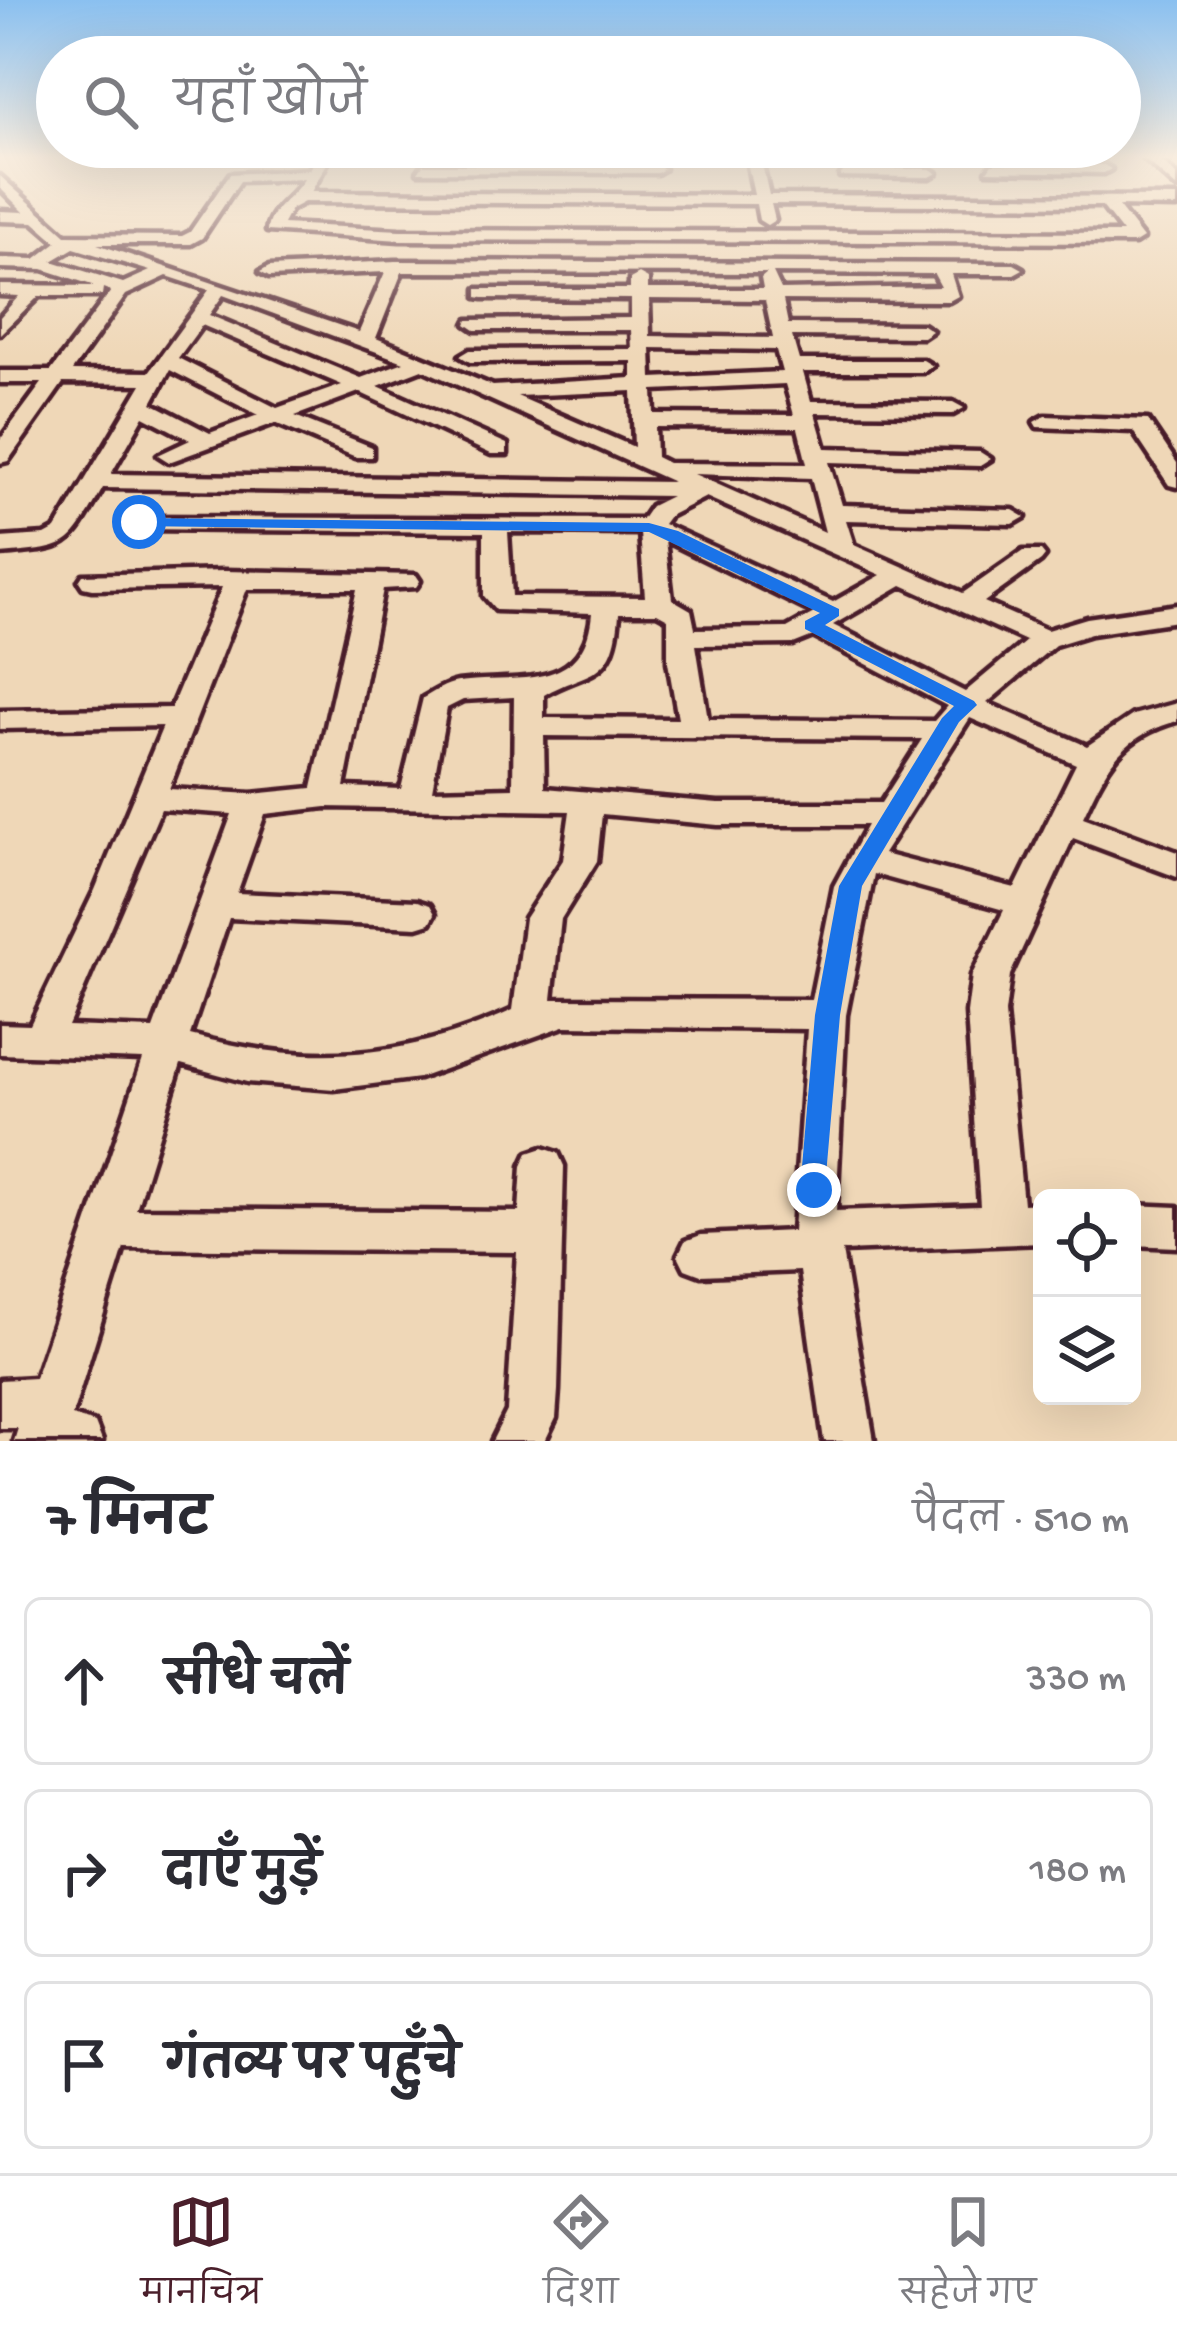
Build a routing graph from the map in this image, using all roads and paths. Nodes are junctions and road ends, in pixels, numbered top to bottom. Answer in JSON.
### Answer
{"nodes":[{"id":1,"x":42,"y":223,"type":"edge"},
{"id":2,"x":204,"y":223,"type":"edge"},
{"id":3,"x":274,"y":223,"type":"edge"},
{"id":4,"x":767,"y":223,"type":"edge"},
{"id":5,"x":1027,"y":223,"type":"edge"},
{"id":6,"x":1124,"y":223,"type":"edge"},
{"id":7,"x":726,"y":229,"type":"junction"},
{"id":8,"x":300,"y":230,"type":"junction"},
{"id":9,"x":664,"y":238,"type":"junction"},
{"id":10,"x":771,"y":238,"type":"junction"},
{"id":11,"x":1036,"y":238,"type":"junction"},
{"id":12,"x":71,"y":242,"type":"junction"},
{"id":13,"x":0,"y":263,"type":"edge"},
{"id":14,"x":39,"y":264,"type":"junction"},
{"id":15,"x":732,"y":266,"type":"junction"},
{"id":16,"x":769,"y":266,"type":"junction"},
{"id":17,"x":638,"y":267,"type":"junction"},
{"id":18,"x":664,"y":267,"type":"junction"},
{"id":19,"x":940,"y":268,"type":"junction"},
{"id":20,"x":1014,"y":269,"type":"dead end"},
{"id":21,"x":166,"y":270,"type":"junction"},
{"id":22,"x":268,"y":272,"type":"dead end"},
{"id":23,"x":394,"y":274,"type":"junction"},
{"id":24,"x":327,"y":275,"type":"junction"},
{"id":25,"x":485,"y":280,"type":"junction"},
{"id":26,"x":950,"y":287,"type":"junction"},
{"id":27,"x":1030,"y":287,"type":"dead end"},
{"id":28,"x":219,"y":288,"type":"junction"},
{"id":29,"x":0,"y":290,"type":"edge"},
{"id":30,"x":34,"y":290,"type":"junction"},
{"id":31,"x":122,"y":290,"type":"junction"},
{"id":32,"x":197,"y":317,"type":"junction"},
{"id":33,"x":2,"y":324,"type":"edge"},
{"id":34,"x":476,"y":324,"type":"junction"},
{"id":35,"x":642,"y":326,"type":"junction"},
{"id":36,"x":923,"y":331,"type":"dead end"},
{"id":37,"x":784,"y":338,"type":"junction"},
{"id":38,"x":366,"y":339,"type":"junction"},
{"id":39,"x":470,"y":356,"type":"junction"},
{"id":40,"x":423,"y":362,"type":"junction"},
{"id":41,"x":923,"y":366,"type":"dead end"},
{"id":42,"x":161,"y":369,"type":"junction"},
{"id":43,"x":0,"y":377,"type":"edge"},
{"id":44,"x":58,"y":377,"type":"junction"},
{"id":45,"x":468,"y":382,"type":"junction"},
{"id":46,"x":645,"y":382,"type":"junction"},
{"id":47,"x":357,"y":385,"type":"junction"},
{"id":48,"x":493,"y":392,"type":"junction"},
{"id":49,"x":139,"y":406,"type":"junction"},
{"id":50,"x":953,"y":408,"type":"dead end"},
{"id":51,"x":807,"y":415,"type":"junction"},
{"id":52,"x":276,"y":416,"type":"junction"},
{"id":53,"x":645,"y":420,"type":"junction"},
{"id":54,"x":1045,"y":422,"type":"dead end"},
{"id":55,"x":209,"y":441,"type":"junction"},
{"id":56,"x":500,"y":448,"type":"dead end"},
{"id":57,"x":364,"y":452,"type":"dead end"},
{"id":58,"x":169,"y":455,"type":"dead end"},
{"id":59,"x":0,"y":457,"type":"edge"},
{"id":60,"x":980,"y":459,"type":"dead end"},
{"id":61,"x":655,"y":462,"type":"junction"},
{"id":62,"x":819,"y":463,"type":"junction"},
{"id":63,"x":1177,"y":480,"type":"edge"},
{"id":64,"x":96,"y":482,"type":"junction"},
{"id":65,"x":704,"y":488,"type":"junction"},
{"id":66,"x":833,"y":512,"type":"junction"},
{"id":67,"x":1013,"y":518,"type":"dead end"},
{"id":68,"x":139,"y":522,"type":"dead end"},
{"id":69,"x":496,"y":525,"type":"junction"},
{"id":70,"x":649,"y":528,"type":"junction"},
{"id":71,"x":842,"y":547,"type":"junction"},
{"id":72,"x":4,"y":552,"type":"edge"},
{"id":73,"x":1032,"y":556,"type":"dead end"},
{"id":74,"x":902,"y":574,"type":"junction"},
{"id":75,"x":92,"y":581,"type":"dead end"},
{"id":76,"x":235,"y":581,"type":"junction"},
{"id":77,"x":373,"y":581,"type":"junction"},
{"id":78,"x":407,"y":581,"type":"dead end"},
{"id":79,"x":967,"y":603,"type":"junction"},
{"id":80,"x":663,"y":605,"type":"junction"},
{"id":81,"x":606,"y":606,"type":"junction"},
{"id":82,"x":822,"y":619,"type":"junction"},
{"id":83,"x":1168,"y":623,"type":"edge"},
{"id":84,"x":680,"y":637,"type":"junction"},
{"id":85,"x":1045,"y":639,"type":"junction"},
{"id":86,"x":532,"y":688,"type":"junction"},
{"id":87,"x":1177,"y":712,"type":"edge"},
{"id":88,"x":182,"y":717,"type":"junction"},
{"id":89,"x":956,"y":718,"type":"junction"},
{"id":90,"x":0,"y":720,"type":"edge"},
{"id":91,"x":694,"y":726,"type":"junction"},
{"id":92,"x":530,"y":727,"type":"junction"},
{"id":93,"x":1094,"y":760,"type":"junction"},
{"id":94,"x":326,"y":796,"type":"junction"},
{"id":95,"x":415,"y":796,"type":"junction"},
{"id":96,"x":529,"y":797,"type":"junction"},
{"id":97,"x":149,"y":798,"type":"junction"},
{"id":98,"x":587,"y":801,"type":"junction"},
{"id":99,"x":251,"y":806,"type":"junction"},
{"id":100,"x":895,"y":814,"type":"junction"},
{"id":101,"x":1061,"y":821,"type":"junction"},
{"id":102,"x":863,"y":860,"type":"junction"},
{"id":103,"x":1177,"y":866,"type":"edge"},
{"id":104,"x":1023,"y":903,"type":"junction"},
{"id":105,"x":216,"y":905,"type":"junction"},
{"id":106,"x":417,"y":914,"type":"dead end"},
{"id":107,"x":827,"y":1015,"type":"junction"},
{"id":108,"x":531,"y":1018,"type":"junction"},
{"id":109,"x":0,"y":1039,"type":"edge"},
{"id":110,"x":43,"y":1040,"type":"junction"},
{"id":111,"x":168,"y":1045,"type":"junction"},
{"id":112,"x":543,"y":1166,"type":"dead end"},
{"id":113,"x":1023,"y":1224,"type":"edge"},
{"id":114,"x":1141,"y":1225,"type":"edge"},
{"id":115,"x":1177,"y":1227,"type":"edge"},
{"id":116,"x":110,"y":1228,"type":"junction"},
{"id":117,"x":542,"y":1232,"type":"junction"},
{"id":118,"x":816,"y":1241,"type":"junction"},
{"id":119,"x":701,"y":1255,"type":"dead end"},
{"id":120,"x":0,"y":1404,"type":"edge"},
{"id":121,"x":51,"y":1431,"type":"edge"},
{"id":122,"x":517,"y":1441,"type":"edge"},
{"id":123,"x":849,"y":1441,"type":"edge"}],
"edges":[{"from":1,"to":12,"type":"street"},
{"from":2,"to":12,"type":"street"},
{"from":3,"to":8,"type":"street"},
{"from":4,"to":10,"type":"street"},
{"from":5,"to":11,"type":"street"},
{"from":6,"to":11,"type":"street"},
{"from":7,"to":9,"type":"street"},
{"from":7,"to":10,"type":"street"},
{"from":7,"to":15,"type":"street"},
{"from":8,"to":9,"type":"street"},
{"from":8,"to":24,"type":"street"},
{"from":9,"to":18,"type":"street"},
{"from":10,"to":11,"type":"street"},
{"from":12,"to":14,"type":"street"},
{"from":12,"to":21,"type":"street"},
{"from":13,"to":14,"type":"street"},
{"from":14,"to":31,"type":"street"},
{"from":15,"to":16,"type":"street"},
{"from":15,"to":18,"type":"street"},
{"from":16,"to":19,"type":"street"},
{"from":16,"to":37,"type":"street"},
{"from":17,"to":18,"type":"street"},
{"from":17,"to":25,"type":"street"},
{"from":17,"to":35,"type":"street"},
{"from":19,"to":20,"type":"street"},
{"from":19,"to":26,"type":"street"},
{"from":21,"to":28,"type":"street"},
{"from":21,"to":31,"type":"street"},
{"from":22,"to":24,"type":"street"},
{"from":23,"to":24,"type":"street"},
{"from":23,"to":25,"type":"street"},
{"from":23,"to":38,"type":"street"},
{"from":25,"to":34,"type":"street"},
{"from":25,"to":35,"type":"street"},
{"from":26,"to":27,"type":"street"},
{"from":26,"to":37,"type":"street"},
{"from":28,"to":32,"type":"street"},
{"from":28,"to":38,"type":"street"},
{"from":29,"to":30,"type":"street"},
{"from":30,"to":31,"type":"street"},
{"from":30,"to":33,"type":"street"},
{"from":31,"to":44,"type":"street"},
{"from":32,"to":42,"type":"street"},
{"from":32,"to":47,"type":"street"},
{"from":34,"to":35,"type":"street"},
{"from":34,"to":39,"type":"street"},
{"from":35,"to":37,"type":"street"},
{"from":35,"to":37,"type":"street"},
{"from":35,"to":39,"type":"street"},
{"from":35,"to":46,"type":"street"},
{"from":36,"to":37,"type":"street"},
{"from":37,"to":41,"type":"street"},
{"from":37,"to":46,"type":"street"},
{"from":37,"to":51,"type":"street"},
{"from":38,"to":40,"type":"street"},
{"from":39,"to":45,"type":"street"},
{"from":40,"to":45,"type":"street"},
{"from":40,"to":47,"type":"street"},
{"from":42,"to":44,"type":"street"},
{"from":42,"to":49,"type":"street"},
{"from":42,"to":52,"type":"street"},
{"from":43,"to":44,"type":"street"},
{"from":44,"to":59,"type":"street"},
{"from":45,"to":48,"type":"street"},
{"from":46,"to":48,"type":"street"},
{"from":46,"to":53,"type":"street"},
{"from":47,"to":52,"type":"street"},
{"from":47,"to":56,"type":"street"},
{"from":48,"to":61,"type":"street"},
{"from":49,"to":55,"type":"street"},
{"from":49,"to":64,"type":"street"},
{"from":50,"to":51,"type":"street"},
{"from":51,"to":53,"type":"street"},
{"from":51,"to":62,"type":"street"},
{"from":52,"to":55,"type":"street"},
{"from":52,"to":57,"type":"street"},
{"from":53,"to":61,"type":"street"},
{"from":54,"to":63,"type":"street"},
{"from":55,"to":58,"type":"street"},
{"from":60,"to":62,"type":"street"},
{"from":61,"to":62,"type":"street"},
{"from":61,"to":65,"type":"street"},
{"from":62,"to":66,"type":"street"},
{"from":64,"to":65,"type":"street"},
{"from":64,"to":72,"type":"street"},
{"from":65,"to":70,"type":"street"},
{"from":65,"to":71,"type":"street"},
{"from":66,"to":67,"type":"street"},
{"from":66,"to":71,"type":"street"},
{"from":68,"to":69,"type":"street"},
{"from":69,"to":70,"type":"street"},
{"from":69,"to":81,"type":"street"},
{"from":70,"to":80,"type":"street"},
{"from":70,"to":82,"type":"street"},
{"from":71,"to":74,"type":"street"},
{"from":73,"to":79,"type":"street"},
{"from":74,"to":79,"type":"street"},
{"from":74,"to":82,"type":"street"},
{"from":75,"to":76,"type":"street"},
{"from":76,"to":77,"type":"street"},
{"from":76,"to":88,"type":"street"},
{"from":77,"to":78,"type":"street"},
{"from":77,"to":94,"type":"street"},
{"from":79,"to":85,"type":"street"},
{"from":80,"to":81,"type":"street"},
{"from":80,"to":84,"type":"street"},
{"from":81,"to":86,"type":"street"},
{"from":82,"to":84,"type":"street"},
{"from":82,"to":89,"type":"street"},
{"from":83,"to":85,"type":"street"},
{"from":84,"to":91,"type":"street"},
{"from":85,"to":89,"type":"street"},
{"from":86,"to":92,"type":"street"},
{"from":86,"to":95,"type":"street"},
{"from":87,"to":93,"type":"street"},
{"from":88,"to":90,"type":"street"},
{"from":88,"to":97,"type":"street"},
{"from":89,"to":91,"type":"street"},
{"from":89,"to":93,"type":"street"},
{"from":89,"to":100,"type":"street"},
{"from":91,"to":92,"type":"street"},
{"from":92,"to":96,"type":"street"},
{"from":93,"to":101,"type":"street"},
{"from":94,"to":95,"type":"street"},
{"from":94,"to":99,"type":"street"},
{"from":95,"to":96,"type":"street"},
{"from":96,"to":98,"type":"street"},
{"from":97,"to":99,"type":"street"},
{"from":97,"to":110,"type":"street"},
{"from":98,"to":100,"type":"street"},
{"from":98,"to":108,"type":"street"},
{"from":99,"to":105,"type":"street"},
{"from":100,"to":102,"type":"street"},
{"from":101,"to":103,"type":"street"},
{"from":101,"to":104,"type":"street"},
{"from":102,"to":104,"type":"street"},
{"from":102,"to":107,"type":"street"},
{"from":104,"to":113,"type":"street"},
{"from":105,"to":106,"type":"street"},
{"from":105,"to":111,"type":"street"},
{"from":107,"to":108,"type":"street"},
{"from":107,"to":118,"type":"street"},
{"from":108,"to":111,"type":"street"},
{"from":109,"to":110,"type":"street"},
{"from":110,"to":111,"type":"street"},
{"from":111,"to":116,"type":"street"},
{"from":112,"to":117,"type":"street"},
{"from":113,"to":118,"type":"street"},
{"from":114,"to":115,"type":"street"},
{"from":116,"to":117,"type":"street"},
{"from":116,"to":121,"type":"street"},
{"from":117,"to":122,"type":"street"},
{"from":118,"to":119,"type":"street"},
{"from":118,"to":123,"type":"street"},
{"from":120,"to":121,"type":"street"}]}
